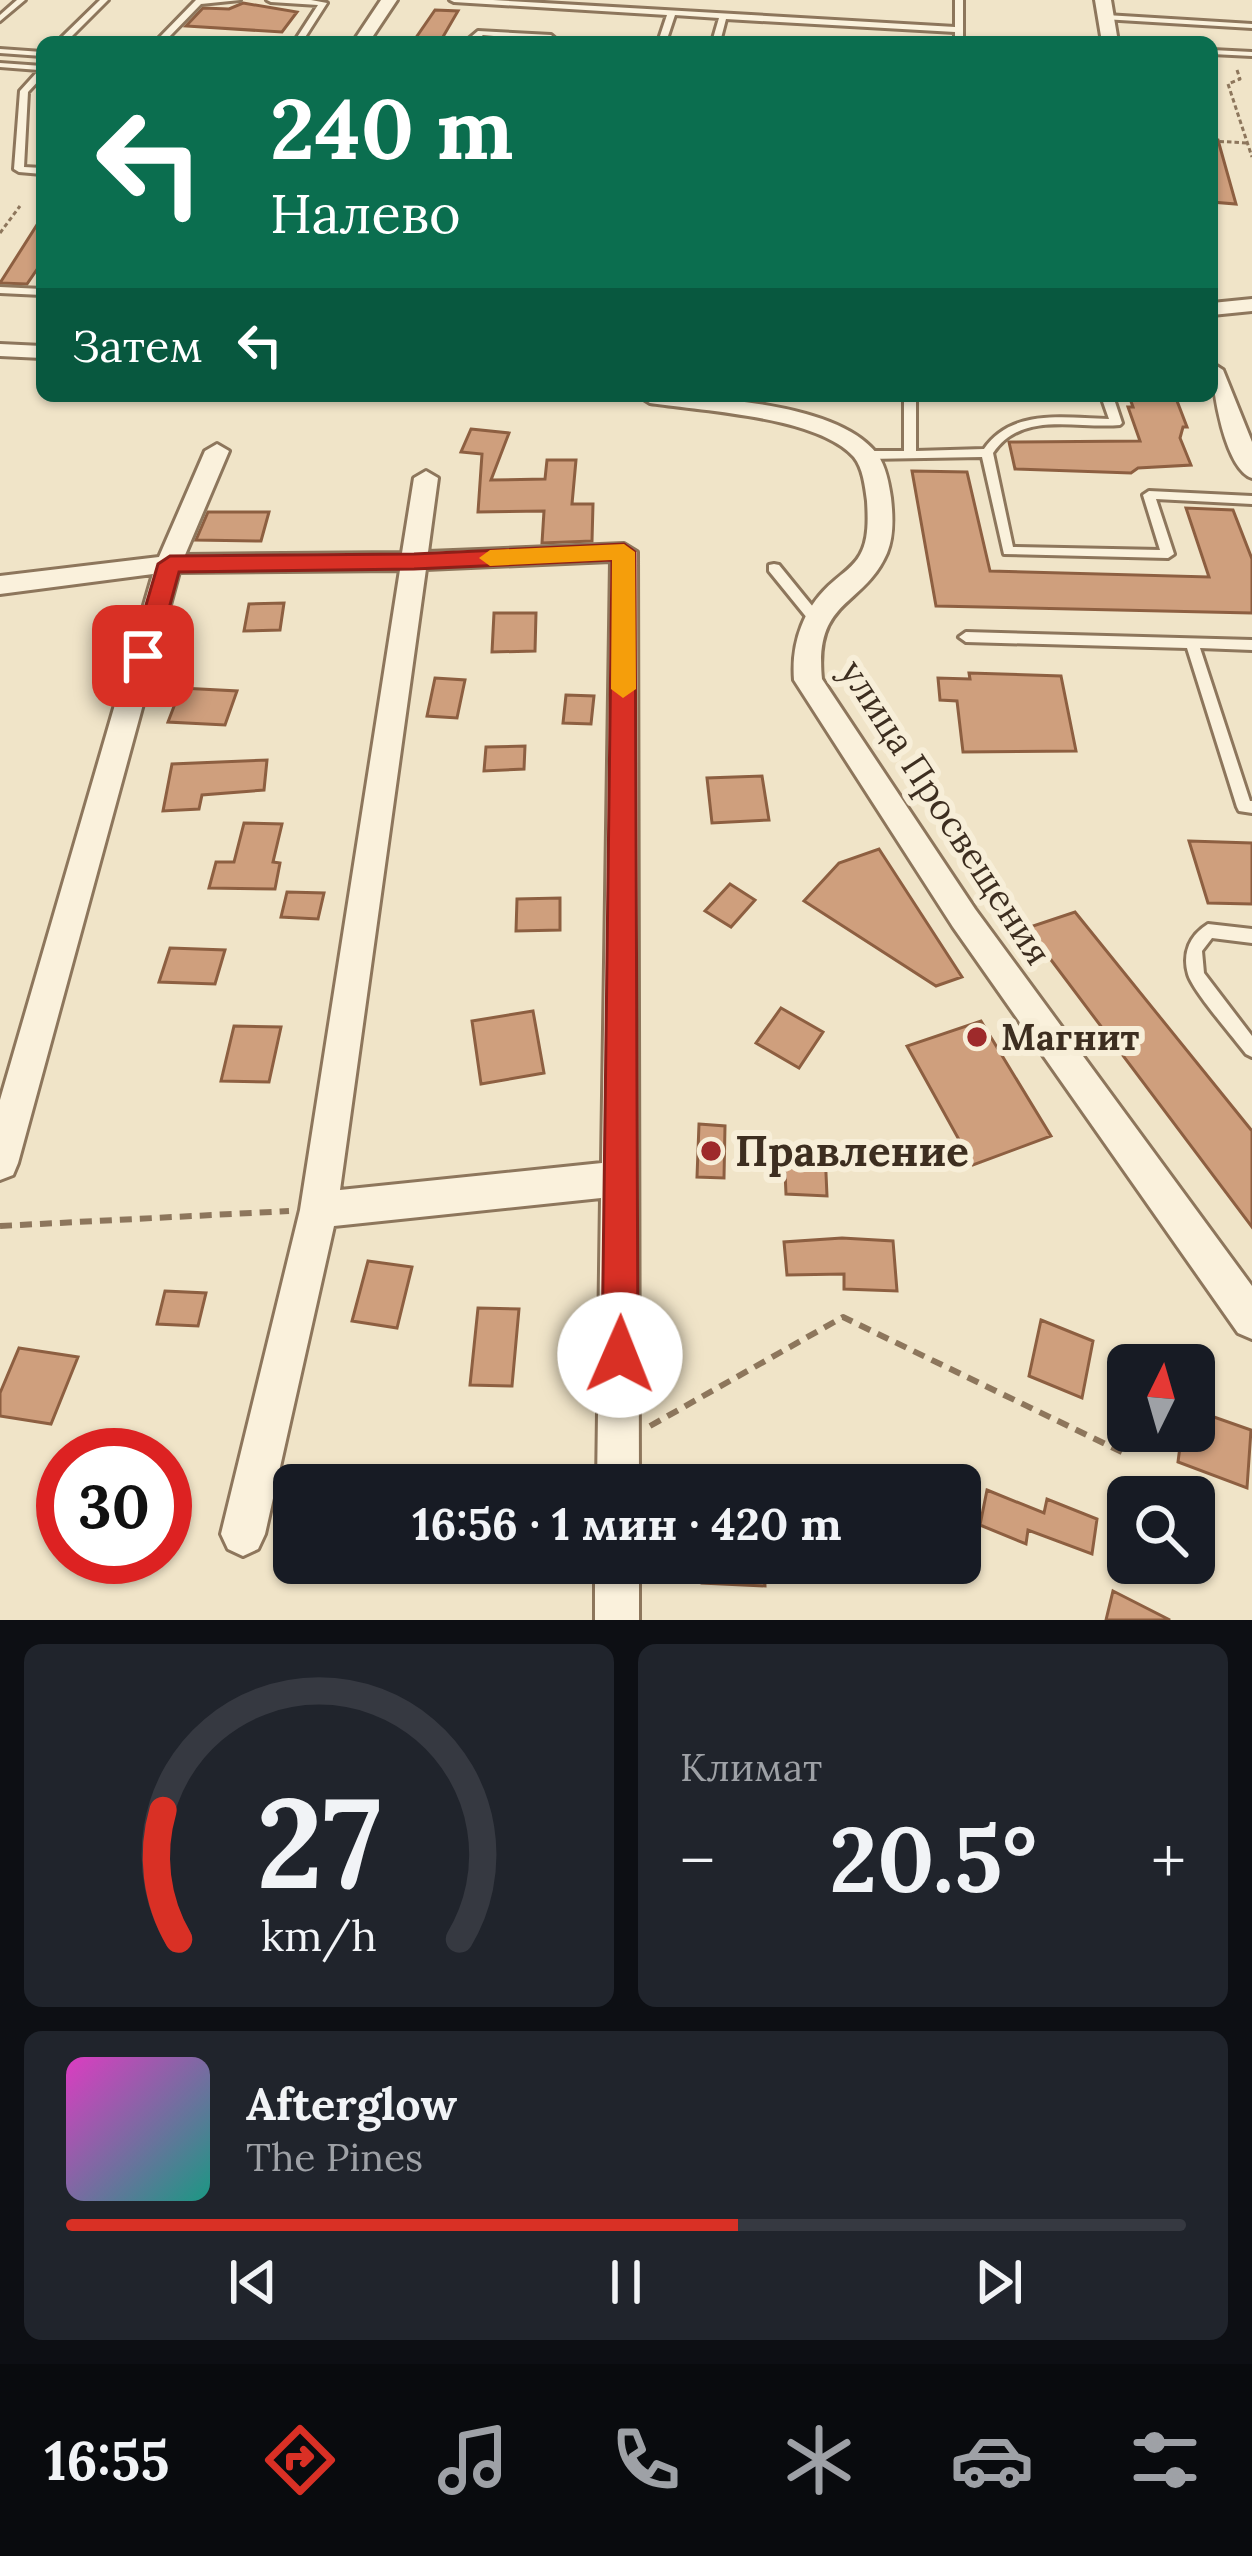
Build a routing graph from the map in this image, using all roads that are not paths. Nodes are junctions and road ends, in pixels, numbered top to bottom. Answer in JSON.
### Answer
{"nodes":[{"id":1,"x":21,"y":0,"type":"edge"},
{"id":2,"x":104,"y":0,"type":"edge"},
{"id":3,"x":236,"y":0,"type":"edge"},
{"id":4,"x":271,"y":0,"type":"edge"},
{"id":5,"x":389,"y":0,"type":"edge"},
{"id":6,"x":454,"y":0,"type":"edge"},
{"id":7,"x":805,"y":0,"type":"edge"},
{"id":8,"x":945,"y":0,"type":"edge"},
{"id":9,"x":959,"y":0,"type":"edge"},
{"id":10,"x":569,"y":3,"type":"edge"},
{"id":11,"x":1105,"y":9,"type":"edge"},
{"id":12,"x":672,"y":13,"type":"junction"},
{"id":13,"x":723,"y":16,"type":"junction"},
{"id":14,"x":0,"y":19,"type":"edge"},
{"id":15,"x":801,"y":20,"type":"junction"},
{"id":16,"x":1252,"y":26,"type":"edge"},
{"id":17,"x":959,"y":30,"type":"junction"},
{"id":18,"x":67,"y":36,"type":"edge"},
{"id":19,"x":166,"y":36,"type":"edge"},
{"id":20,"x":302,"y":36,"type":"edge"},
{"id":21,"x":365,"y":36,"type":"edge"},
{"id":22,"x":477,"y":36,"type":"edge"},
{"id":23,"x":534,"y":36,"type":"edge"},
{"id":24,"x":664,"y":36,"type":"edge"},
{"id":25,"x":718,"y":36,"type":"edge"},
{"id":26,"x":959,"y":36,"type":"edge"},
{"id":27,"x":0,"y":51,"type":"edge"},
{"id":28,"x":1218,"y":52,"type":"edge"},
{"id":29,"x":36,"y":53,"type":"edge"},
{"id":30,"x":1252,"y":54,"type":"edge"},
{"id":31,"x":0,"y":65,"type":"edge"},
{"id":32,"x":36,"y":69,"type":"edge"},
{"id":33,"x":36,"y":77,"type":"edge"},
{"id":34,"x":36,"y":170,"type":"edge"},
{"id":35,"x":0,"y":290,"type":"edge"},
{"id":36,"x":36,"y":292,"type":"edge"},
{"id":37,"x":1252,"y":305,"type":"edge"},
{"id":38,"x":1218,"y":308,"type":"edge"},
{"id":39,"x":0,"y":350,"type":"edge"},
{"id":40,"x":36,"y":352,"type":"edge"},
{"id":41,"x":1218,"y":385,"type":"edge"},
{"id":42,"x":724,"y":402,"type":"edge"},
{"id":43,"x":910,"y":402,"type":"edge"},
{"id":44,"x":1108,"y":402,"type":"edge"},
{"id":45,"x":799,"y":408,"type":"edge"},
{"id":46,"x":217,"y":451,"type":"dead end"},
{"id":47,"x":910,"y":453,"type":"junction"},
{"id":48,"x":987,"y":453,"type":"junction"},
{"id":49,"x":867,"y":455,"type":"junction"},
{"id":50,"x":1252,"y":471,"type":"edge"},
{"id":51,"x":426,"y":478,"type":"dead end"},
{"id":52,"x":1252,"y":500,"type":"edge"},
{"id":53,"x":414,"y":561,"type":"junction"},
{"id":54,"x":170,"y":564,"type":"junction"},
{"id":55,"x":774,"y":568,"type":"dead end"},
{"id":56,"x":0,"y":585,"type":"edge"},
{"id":57,"x":817,"y":621,"type":"junction"},
{"id":58,"x":966,"y":637,"type":"dead end"},
{"id":59,"x":1192,"y":643,"type":"junction"},
{"id":60,"x":1252,"y":645,"type":"edge"},
{"id":61,"x":1252,"y":807,"type":"edge"},
{"id":62,"x":1252,"y":936,"type":"edge"},
{"id":63,"x":1252,"y":1048,"type":"edge"},
{"id":64,"x":0,"y":1163,"type":"edge"},
{"id":65,"x":622,"y":1178,"type":"junction"},
{"id":66,"x":319,"y":1210,"type":"junction"},
{"id":67,"x":1252,"y":1319,"type":"edge"},
{"id":68,"x":619,"y":1464,"type":"edge"},
{"id":69,"x":243,"y":1534,"type":"dead end"},
{"id":70,"x":617,"y":1584,"type":"edge"},
{"id":71,"x":617,"y":1620,"type":"edge"}],
"edges":[{"from":1,"to":14,"type":"lane"},
{"from":2,"to":18,"type":"lane"},
{"from":3,"to":19,"type":"lane"},
{"from":4,"to":20,"type":"lane"},
{"from":5,"to":21,"type":"street"},
{"from":6,"to":10,"type":"lane"},
{"from":7,"to":15,"type":"lane"},
{"from":8,"to":9,"type":"lane"},
{"from":9,"to":17,"type":"lane"},
{"from":10,"to":12,"type":"lane"},
{"from":11,"to":16,"type":"lane"},
{"from":12,"to":13,"type":"lane"},
{"from":12,"to":24,"type":"lane"},
{"from":13,"to":15,"type":"lane"},
{"from":13,"to":25,"type":"lane"},
{"from":15,"to":17,"type":"lane"},
{"from":17,"to":26,"type":"lane"},
{"from":22,"to":23,"type":"lane"},
{"from":27,"to":29,"type":"lane"},
{"from":28,"to":30,"type":"lane"},
{"from":31,"to":32,"type":"lane"},
{"from":33,"to":34,"type":"lane"},
{"from":35,"to":36,"type":"lane"},
{"from":37,"to":38,"type":"street"},
{"from":39,"to":40,"type":"street"},
{"from":41,"to":50,"type":"street"},
{"from":42,"to":45,"type":"street"},
{"from":43,"to":47,"type":"lane"},
{"from":44,"to":48,"type":"lane"},
{"from":45,"to":49,"type":"street"},
{"from":46,"to":54,"type":"street"},
{"from":47,"to":48,"type":"lane"},
{"from":47,"to":49,"type":"lane"},
{"from":48,"to":52,"type":"lane"},
{"from":49,"to":57,"type":"street","name":"улица Просвещения"},
{"from":51,"to":53,"type":"street"},
{"from":53,"to":54,"type":"street"},
{"from":53,"to":65,"type":"street"},
{"from":53,"to":66,"type":"street"},
{"from":54,"to":56,"type":"street"},
{"from":54,"to":64,"type":"street"},
{"from":55,"to":57,"type":"lane"},
{"from":57,"to":67,"type":"street","name":"улица Просвещения"},
{"from":58,"to":59,"type":"lane"},
{"from":59,"to":60,"type":"lane"},
{"from":59,"to":61,"type":"lane"},
{"from":62,"to":63,"type":"lane"},
{"from":65,"to":66,"type":"street"},
{"from":65,"to":68,"type":"street"},
{"from":66,"to":69,"type":"street"},
{"from":70,"to":71,"type":"street"}]}
